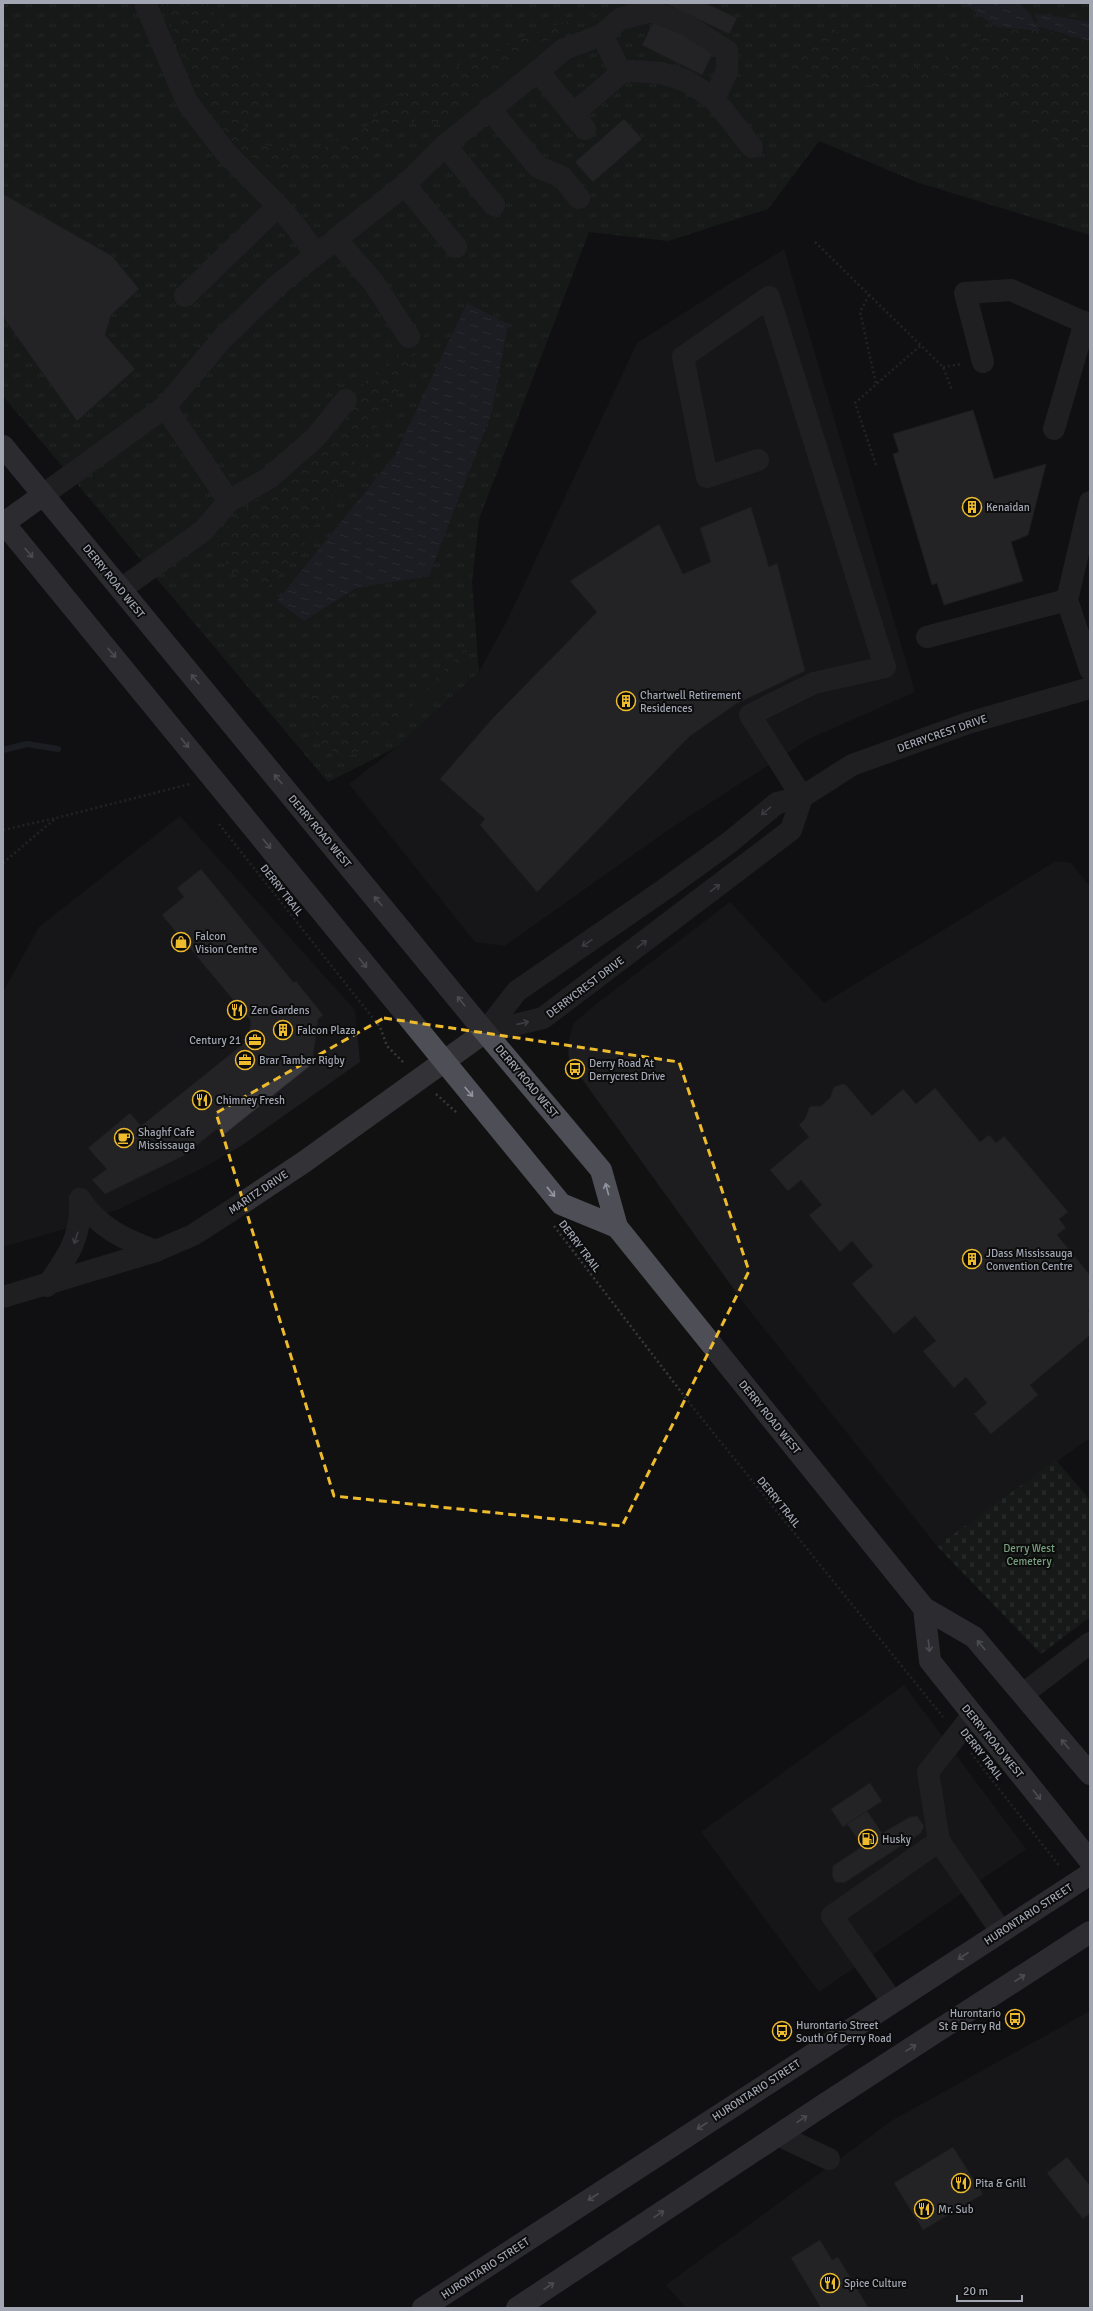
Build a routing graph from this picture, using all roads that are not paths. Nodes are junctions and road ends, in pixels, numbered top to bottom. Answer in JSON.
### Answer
{"nodes":[{"id":1,"x":145,"y":3,"type":"edge"},
{"id":2,"x":602,"y":35,"type":"junction"},
{"id":3,"x":538,"y":71,"type":"junction"},
{"id":4,"x":621,"y":73,"type":"junction"},
{"id":5,"x":714,"y":99,"type":"junction"},
{"id":6,"x":489,"y":108,"type":"junction"},
{"id":7,"x":445,"y":145,"type":"junction"},
{"id":8,"x":752,"y":148,"type":"dead end"},
{"id":9,"x":404,"y":185,"type":"junction"},
{"id":10,"x":579,"y":198,"type":"dead end"},
{"id":11,"x":494,"y":205,"type":"dead end"},
{"id":12,"x":278,"y":206,"type":"junction"},
{"id":13,"x":336,"y":239,"type":"junction"},
{"id":14,"x":456,"y":246,"type":"dead end"},
{"id":15,"x":316,"y":255,"type":"junction"},
{"id":16,"x":185,"y":296,"type":"dead end"},
{"id":17,"x":1087,"y":323,"type":"edge"},
{"id":18,"x":409,"y":337,"type":"dead end"},
{"id":19,"x":984,"y":362,"type":"dead end"},
{"id":20,"x":346,"y":400,"type":"dead end"},
{"id":21,"x":165,"y":407,"type":"junction"},
{"id":22,"x":1054,"y":429,"type":"dead end"},
{"id":23,"x":3,"y":446,"type":"edge"},
{"id":24,"x":758,"y":460,"type":"dead end"},
{"id":25,"x":43,"y":494,"type":"junction"},
{"id":26,"x":229,"y":501,"type":"junction"},
{"id":27,"x":1090,"y":502,"type":"edge"},
{"id":28,"x":3,"y":523,"type":"edge"},
{"id":29,"x":121,"y":589,"type":"junction"},
{"id":30,"x":1067,"y":600,"type":"junction"},
{"id":31,"x":927,"y":637,"type":"dead end"},
{"id":32,"x":1090,"y":669,"type":"edge"},
{"id":33,"x":1090,"y":688,"type":"edge"},
{"id":34,"x":802,"y":797,"type":"junction"},
{"id":35,"x":485,"y":1032,"type":"junction"},
{"id":36,"x":444,"y":1062,"type":"junction"},
{"id":37,"x":617,"y":1227,"type":"junction"},
{"id":38,"x":156,"y":1251,"type":"junction"},
{"id":39,"x":47,"y":1286,"type":"junction"},
{"id":40,"x":3,"y":1297,"type":"edge"},
{"id":41,"x":924,"y":1608,"type":"junction"},
{"id":42,"x":1090,"y":1643,"type":"edge"},
{"id":43,"x":1023,"y":1694,"type":"junction"},
{"id":44,"x":972,"y":1716,"type":"junction"},
{"id":45,"x":1090,"y":1774,"type":"edge"},
{"id":46,"x":940,"y":1841,"type":"junction"},
{"id":47,"x":1090,"y":1861,"type":"edge"},
{"id":48,"x":1082,"y":1879,"type":"edge"},
{"id":49,"x":1001,"y":1931,"type":"junction"},
{"id":50,"x":1090,"y":1932,"type":"edge"},
{"id":51,"x":892,"y":2002,"type":"junction"},
{"id":52,"x":778,"y":2135,"type":"junction"},
{"id":53,"x":829,"y":2159,"type":"dead end"},
{"id":54,"x":423,"y":2308,"type":"edge"},
{"id":55,"x":517,"y":2308,"type":"edge"}],
"edges":[{"from":1,"to":12,"type":"street"},
{"from":2,"to":3,"type":"street"},
{"from":2,"to":4,"type":"street"},
{"from":2,"to":5,"type":"street"},
{"from":3,"to":4,"type":"street"},
{"from":3,"to":6,"type":"street"},
{"from":4,"to":5,"type":"street"},
{"from":5,"to":8,"type":"street"},
{"from":6,"to":7,"type":"street"},
{"from":6,"to":10,"type":"street"},
{"from":7,"to":9,"type":"street"},
{"from":7,"to":11,"type":"street"},
{"from":9,"to":13,"type":"street"},
{"from":9,"to":14,"type":"street"},
{"from":12,"to":15,"type":"street"},
{"from":12,"to":16,"type":"street"},
{"from":13,"to":15,"type":"street"},
{"from":13,"to":18,"type":"street"},
{"from":15,"to":21,"type":"street"},
{"from":17,"to":19,"type":"street"},
{"from":17,"to":22,"type":"street"},
{"from":20,"to":26,"type":"street"},
{"from":21,"to":25,"type":"street"},
{"from":21,"to":26,"type":"street"},
{"from":23,"to":25,"type":"main road","name":"DERRY ROAD WEST"},
{"from":24,"to":34,"type":"street"},
{"from":25,"to":28,"type":"main road"},
{"from":25,"to":29,"type":"main road","name":"DERRY ROAD WEST"},
{"from":26,"to":29,"type":"street"},
{"from":27,"to":30,"type":"street"},
{"from":28,"to":36,"type":"main road","name":"DERRY ROAD WEST","one_way":true},
{"from":35,"to":29,"type":"main road","name":"DERRY ROAD WEST","one_way":true},
{"from":30,"to":31,"type":"street"},
{"from":30,"to":32,"type":"street"},
{"from":33,"to":34,"type":"street","name":"DERRYCREST DRIVE"},
{"from":34,"to":35,"type":"street","name":"DERRYCREST DRIVE","one_way":true},
{"from":35,"to":34,"type":"street","name":"DERRYCREST DRIVE","one_way":true},
{"from":35,"to":36,"type":"street","name":"MARITZ DRIVE"},
{"from":37,"to":35,"type":"main road","name":"DERRY ROAD WEST","one_way":true},
{"from":36,"to":37,"type":"main road","name":"DERRY ROAD WEST","one_way":true},
{"from":36,"to":38,"type":"street","name":"MARITZ DRIVE"},
{"from":37,"to":41,"type":"main road","name":"DERRY ROAD WEST"},
{"from":38,"to":39,"type":"street","name":"MARITZ DRIVE"},
{"from":38,"to":39,"type":"street","one_way":true},
{"from":39,"to":40,"type":"street","name":"MARITZ DRIVE"},
{"from":43,"to":41,"type":"main road","name":"DERRY ROAD WEST","one_way":true},
{"from":41,"to":44,"type":"main road","name":"DERRY ROAD WEST","one_way":true},
{"from":42,"to":43,"type":"street"},
{"from":45,"to":43,"type":"main road","name":"DERRY ROAD WEST","one_way":true},
{"from":44,"to":46,"type":"street"},
{"from":44,"to":47,"type":"main road","name":"DERRY ROAD WEST","one_way":true},
{"from":46,"to":49,"type":"street"},
{"from":46,"to":51,"type":"street"},
{"from":48,"to":49,"type":"main road","name":"HURONTARIO STREET"},
{"from":49,"to":51,"type":"main road","name":"HURONTARIO STREET","one_way":true},
{"from":52,"to":50,"type":"main road","one_way":true},
{"from":51,"to":54,"type":"main road","name":"HURONTARIO STREET","one_way":true},
{"from":52,"to":53,"type":"street"},
{"from":55,"to":52,"type":"main road","one_way":true}]}
